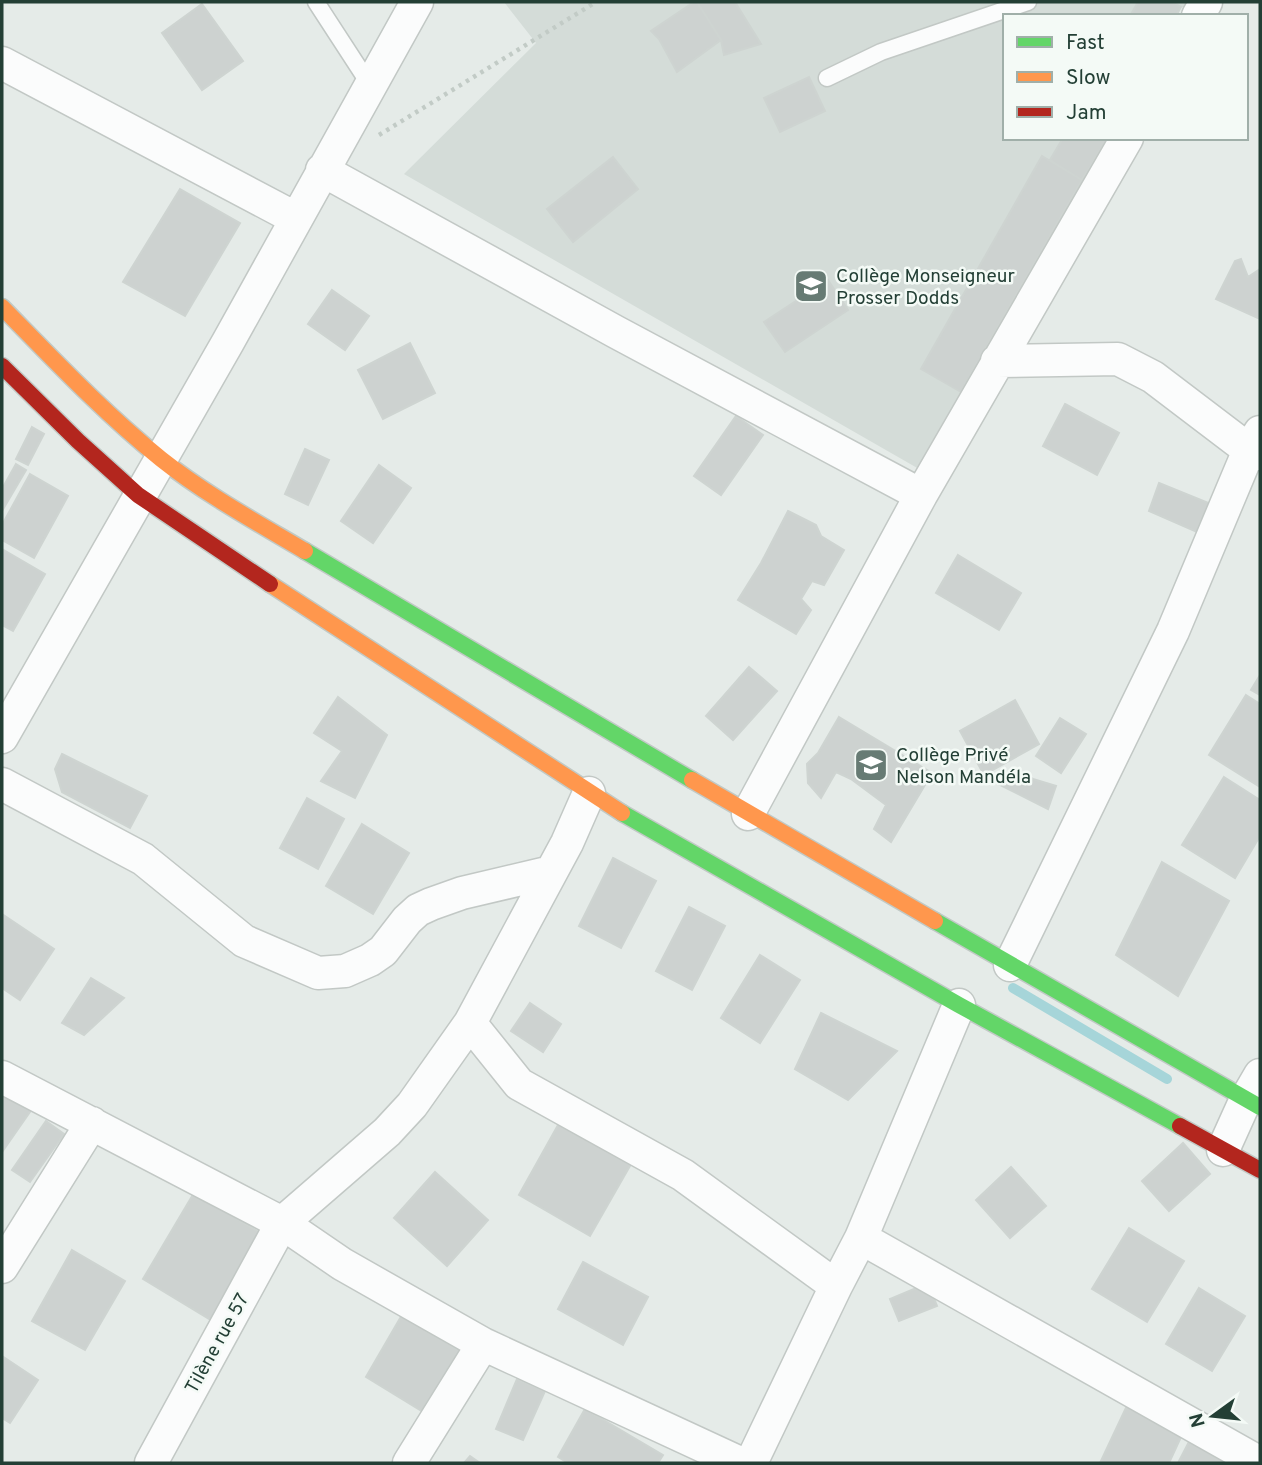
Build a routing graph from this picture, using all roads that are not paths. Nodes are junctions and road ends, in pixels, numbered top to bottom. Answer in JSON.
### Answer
{"nodes":[{"id":1,"x":316,"y":2,"type":"edge"},
{"id":2,"x":417,"y":2,"type":"edge"},
{"id":3,"x":1028,"y":2,"type":"edge"},
{"id":4,"x":2,"y":63,"type":"edge"},
{"id":5,"x":827,"y":78,"type":"dead end"},
{"id":6,"x":370,"y":85,"type":"junction"},
{"id":7,"x":1126,"y":140,"type":"edge"},
{"id":8,"x":322,"y":170,"type":"junction"},
{"id":9,"x":295,"y":219,"type":"junction"},
{"id":10,"x":2,"y":307,"type":"edge"},
{"id":11,"x":997,"y":361,"type":"junction"},
{"id":12,"x":2,"y":366,"type":"edge"},
{"id":13,"x":1256,"y":445,"type":"edge"},
{"id":14,"x":161,"y":459,"type":"junction"},
{"id":15,"x":921,"y":495,"type":"junction"},
{"id":16,"x":139,"y":497,"type":"junction"},
{"id":17,"x":13,"y":690,"type":"edge"},
{"id":18,"x":2,"y":737,"type":"edge"},
{"id":19,"x":2,"y":784,"type":"edge"},
{"id":20,"x":589,"y":793,"type":"junction"},
{"id":21,"x":748,"y":814,"type":"junction"},
{"id":22,"x":551,"y":872,"type":"junction"},
{"id":23,"x":1010,"y":965,"type":"junction"},
{"id":24,"x":959,"y":1005,"type":"junction"},
{"id":25,"x":470,"y":1023,"type":"junction"},
{"id":26,"x":2,"y":1077,"type":"edge"},
{"id":27,"x":1256,"y":1094,"type":"edge"},
{"id":28,"x":92,"y":1123,"type":"junction"},
{"id":29,"x":1223,"y":1150,"type":"junction"},
{"id":30,"x":1260,"y":1170,"type":"edge"},
{"id":31,"x":282,"y":1223,"type":"junction"},
{"id":32,"x":861,"y":1238,"type":"junction"},
{"id":33,"x":2,"y":1267,"type":"edge"},
{"id":34,"x":836,"y":1286,"type":"junction"},
{"id":35,"x":483,"y":1343,"type":"junction"},
{"id":36,"x":150,"y":1463,"type":"edge"},
{"id":37,"x":409,"y":1463,"type":"edge"},
{"id":38,"x":740,"y":1463,"type":"edge"},
{"id":39,"x":751,"y":1463,"type":"edge"},
{"id":40,"x":1260,"y":1463,"type":"edge"}],
"edges":[{"from":1,"to":6,"type":"lane"},
{"from":2,"to":6,"type":"street"},
{"from":3,"to":5,"type":"lane"},
{"from":4,"to":9,"type":"street"},
{"from":6,"to":8,"type":"street"},
{"from":7,"to":11,"type":"street"},
{"from":8,"to":9,"type":"street"},
{"from":8,"to":15,"type":"street"},
{"from":9,"to":14,"type":"street"},
{"from":10,"to":14,"type":"street"},
{"from":11,"to":13,"type":"street"},
{"from":11,"to":15,"type":"street"},
{"from":12,"to":16,"type":"street"},
{"from":13,"to":23,"type":"street"},
{"from":14,"to":16,"type":"street"},
{"from":14,"to":21,"type":"street"},
{"from":15,"to":21,"type":"street"},
{"from":16,"to":17,"type":"street"},
{"from":16,"to":20,"type":"street"},
{"from":17,"to":18,"type":"street"},
{"from":19,"to":22,"type":"street"},
{"from":20,"to":22,"type":"street"},
{"from":20,"to":24,"type":"street"},
{"from":21,"to":23,"type":"street"},
{"from":22,"to":25,"type":"street"},
{"from":23,"to":27,"type":"street"},
{"from":24,"to":29,"type":"street"},
{"from":24,"to":32,"type":"street"},
{"from":25,"to":31,"type":"street"},
{"from":25,"to":34,"type":"street"},
{"from":26,"to":28,"type":"street"},
{"from":27,"to":29,"type":"street"},
{"from":28,"to":31,"type":"street"},
{"from":28,"to":33,"type":"street"},
{"from":29,"to":30,"type":"street"},
{"from":31,"to":35,"type":"street"},
{"from":31,"to":36,"type":"street","name":"Tilène rue 57"},
{"from":32,"to":34,"type":"street"},
{"from":32,"to":40,"type":"street"},
{"from":34,"to":39,"type":"street"},
{"from":35,"to":37,"type":"street"},
{"from":35,"to":38,"type":"street"}]}
